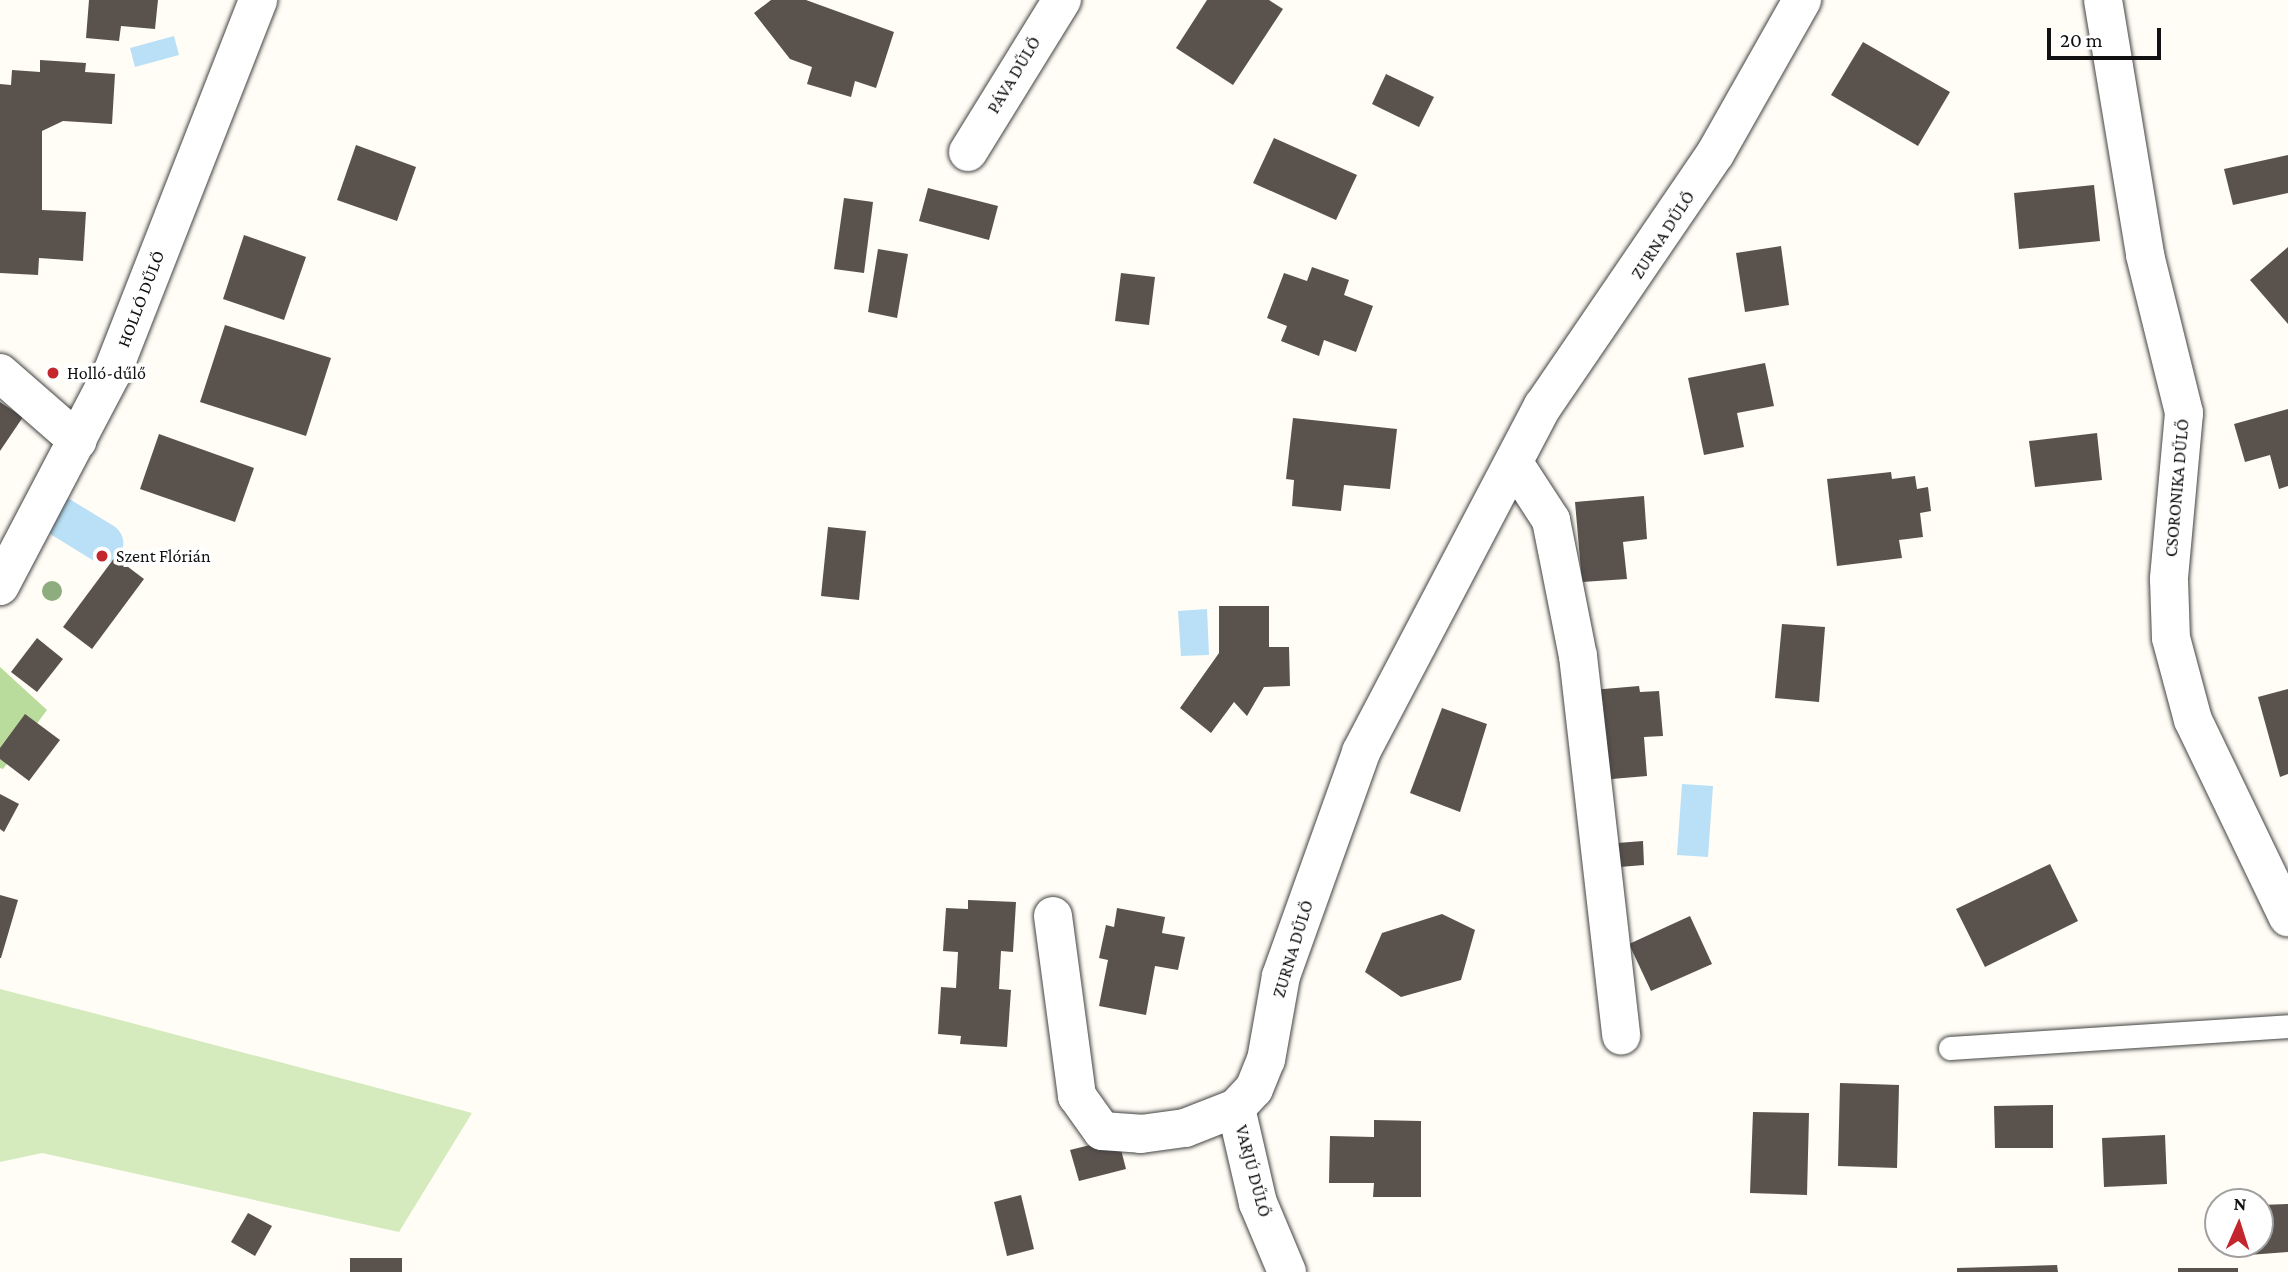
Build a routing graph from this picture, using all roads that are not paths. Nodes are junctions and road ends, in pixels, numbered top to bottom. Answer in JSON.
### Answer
{"nodes":[{"id":1,"x":258,"y":0,"type":"edge"},
{"id":2,"x":1062,"y":0,"type":"edge"},
{"id":3,"x":1802,"y":0,"type":"edge"},
{"id":4,"x":2103,"y":0,"type":"edge"},
{"id":5,"x":968,"y":152,"type":"dead end"},
{"id":6,"x":0,"y":373,"type":"edge"},
{"id":7,"x":78,"y":441,"type":"junction"},
{"id":8,"x":1514,"y":463,"type":"junction"},
{"id":9,"x":0,"y":586,"type":"edge"},
{"id":10,"x":1053,"y":916,"type":"dead end"},
{"id":11,"x":2288,"y":918,"type":"edge"},
{"id":12,"x":2288,"y":1026,"type":"edge"},
{"id":13,"x":1621,"y":1036,"type":"dead end"},
{"id":14,"x":1950,"y":1048,"type":"dead end"},
{"id":15,"x":1236,"y":1108,"type":"junction"},
{"id":16,"x":1287,"y":1272,"type":"edge"}],
"edges":[{"from":1,"to":7,"type":"street","name":"HOLLÓ DŰLŐ"},
{"from":2,"to":5,"type":"street","name":"PÁVA DŰLŐ"},
{"from":3,"to":8,"type":"street","name":"ZURNA DŰLŐ"},
{"from":4,"to":11,"type":"street","name":"CSORONIKA DŰLŐ"},
{"from":6,"to":7,"type":"street"},
{"from":7,"to":9,"type":"street","name":"HOLLÓ DŰLŐ"},
{"from":8,"to":13,"type":"street"},
{"from":8,"to":15,"type":"street","name":"ZURNA DŰLŐ"},
{"from":10,"to":15,"type":"street"},
{"from":12,"to":14,"type":"lane"},
{"from":15,"to":16,"type":"street","name":"VARJÚ DŰLŐ"}]}
